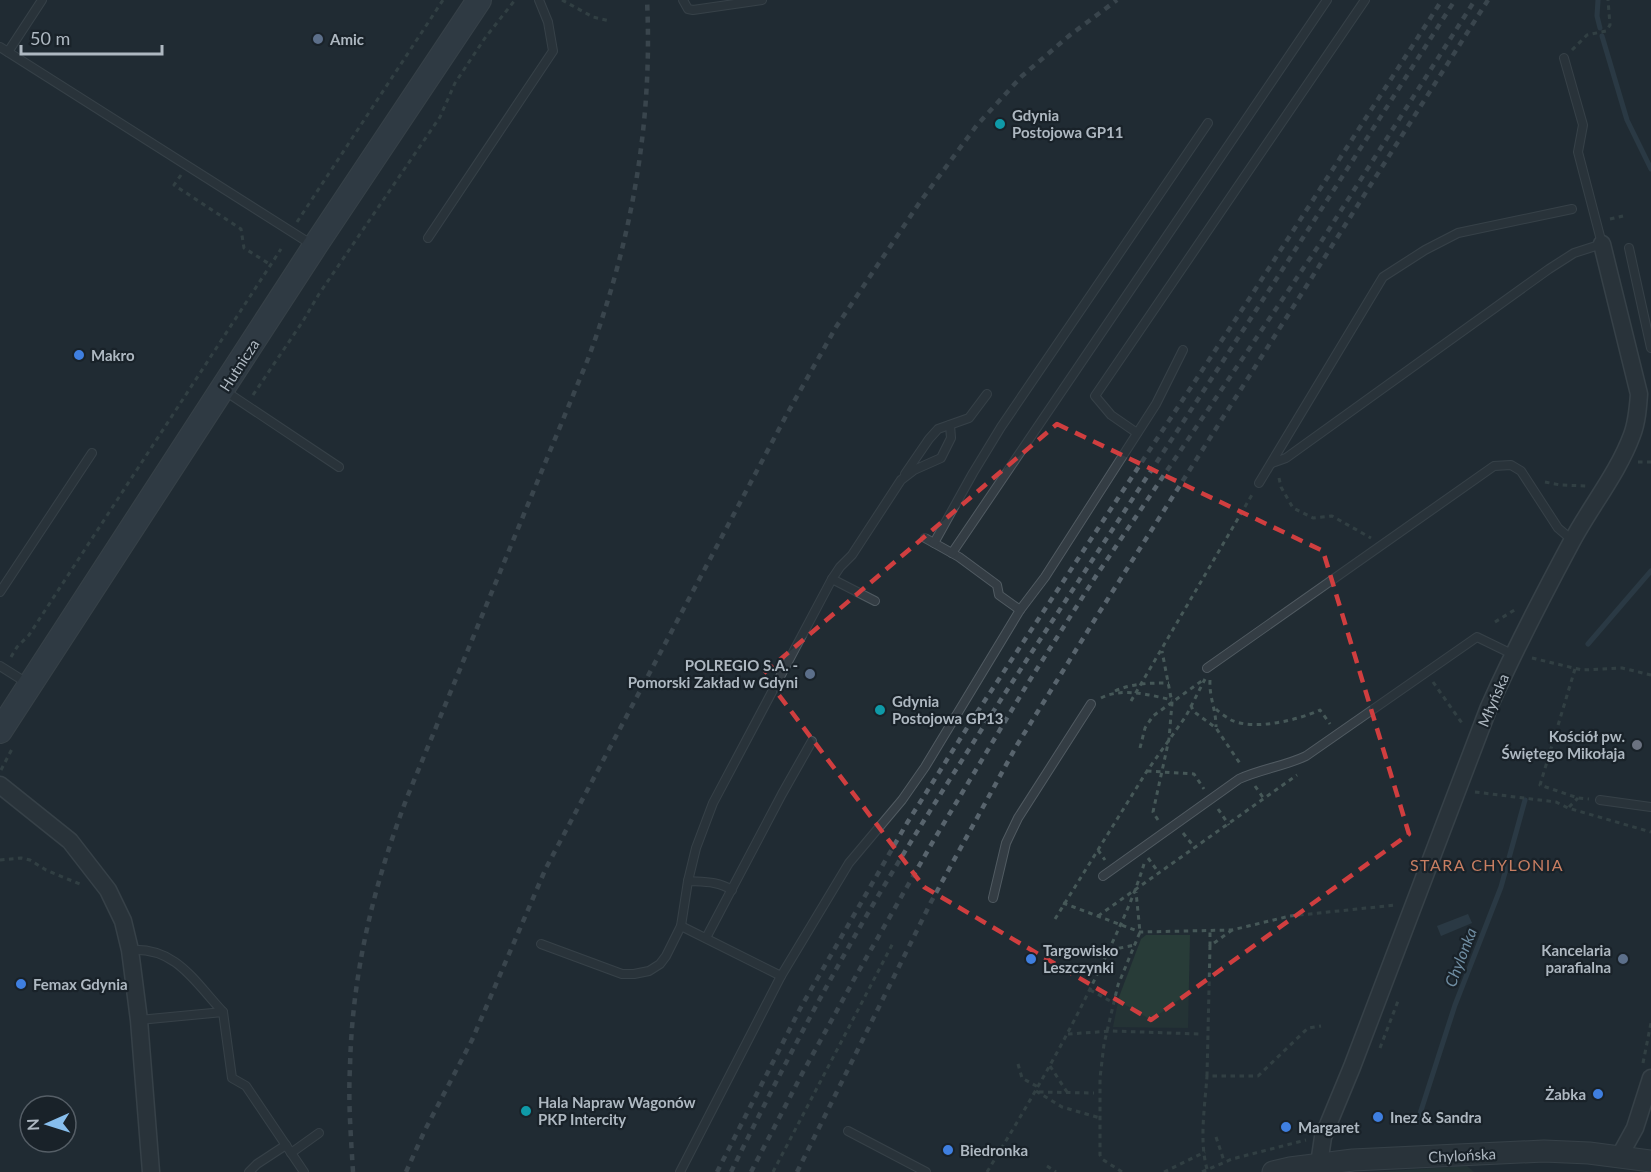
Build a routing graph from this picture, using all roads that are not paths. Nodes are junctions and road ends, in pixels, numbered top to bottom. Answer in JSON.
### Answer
{"nodes":[{"id":1,"x":42,"y":0,"type":"edge"},
{"id":2,"x":479,"y":0,"type":"edge"},
{"id":3,"x":539,"y":0,"type":"edge"},
{"id":4,"x":683,"y":0,"type":"edge"},
{"id":5,"x":762,"y":0,"type":"edge"},
{"id":6,"x":1327,"y":0,"type":"edge"},
{"id":7,"x":1365,"y":0,"type":"edge"},
{"id":8,"x":4,"y":50,"type":"edge"},
{"id":9,"x":1564,"y":58,"type":"road end"},
{"id":10,"x":1208,"y":123,"type":"dead end"},
{"id":11,"x":1572,"y":209,"type":"dead end"},
{"id":12,"x":428,"y":238,"type":"dead end"},
{"id":13,"x":1602,"y":244,"type":"junction"},
{"id":14,"x":315,"y":246,"type":"junction"},
{"id":15,"x":1629,"y":248,"type":"dead end"},
{"id":16,"x":1651,"y":348,"type":"edge"},
{"id":17,"x":1183,"y":350,"type":"dead end"},
{"id":18,"x":223,"y":389,"type":"junction"},
{"id":19,"x":987,"y":394,"type":"dead end"},
{"id":20,"x":1645,"y":395,"type":"edge"},
{"id":21,"x":950,"y":425,"type":"junction"},
{"id":22,"x":1137,"y":433,"type":"junction"},
{"id":23,"x":92,"y":453,"type":"dead end"},
{"id":24,"x":1275,"y":462,"type":"junction"},
{"id":25,"x":339,"y":467,"type":"dead end"},
{"id":26,"x":901,"y":480,"type":"junction"},
{"id":27,"x":1259,"y":483,"type":"road end"},
{"id":28,"x":925,"y":538,"type":"dead end"},
{"id":29,"x":1572,"y":540,"type":"junction"},
{"id":30,"x":934,"y":543,"type":"junction"},
{"id":31,"x":952,"y":553,"type":"junction"},
{"id":32,"x":832,"y":579,"type":"junction"},
{"id":33,"x":0,"y":592,"type":"edge"},
{"id":34,"x":875,"y":601,"type":"dead end"},
{"id":35,"x":1020,"y":610,"type":"junction"},
{"id":36,"x":1512,"y":654,"type":"junction"},
{"id":37,"x":0,"y":666,"type":"edge"},
{"id":38,"x":1208,"y":672,"type":"road end"},
{"id":39,"x":30,"y":685,"type":"junction"},
{"id":40,"x":1091,"y":704,"type":"road end"},
{"id":41,"x":4,"y":738,"type":"edge"},
{"id":42,"x":812,"y":741,"type":"dead end"},
{"id":43,"x":0,"y":785,"type":"edge"},
{"id":44,"x":1600,"y":800,"type":"dead end"},
{"id":45,"x":1651,"y":807,"type":"edge"},
{"id":46,"x":1103,"y":876,"type":"dead end"},
{"id":47,"x":688,"y":881,"type":"junction"},
{"id":48,"x":732,"y":890,"type":"junction"},
{"id":49,"x":993,"y":898,"type":"dead end"},
{"id":50,"x":681,"y":926,"type":"junction"},
{"id":51,"x":706,"y":938,"type":"junction"},
{"id":52,"x":541,"y":944,"type":"dead end"},
{"id":53,"x":130,"y":950,"type":"junction"},
{"id":54,"x":781,"y":976,"type":"junction"},
{"id":55,"x":223,"y":1012,"type":"junction"},
{"id":56,"x":139,"y":1020,"type":"junction"},
{"id":57,"x":1651,"y":1078,"type":"edge"},
{"id":58,"x":848,"y":1131,"type":"dead end"},
{"id":59,"x":319,"y":1133,"type":"dead end"},
{"id":60,"x":286,"y":1144,"type":"junction"},
{"id":61,"x":291,"y":1153,"type":"junction"},
{"id":62,"x":1619,"y":1157,"type":"junction"},
{"id":63,"x":1651,"y":1161,"type":"edge"},
{"id":64,"x":908,"y":1162,"type":"junction"},
{"id":65,"x":1319,"y":1164,"type":"junction"},
{"id":66,"x":151,"y":1172,"type":"edge"},
{"id":67,"x":249,"y":1172,"type":"edge"},
{"id":68,"x":304,"y":1172,"type":"edge"},
{"id":69,"x":680,"y":1172,"type":"edge"},
{"id":70,"x":905,"y":1172,"type":"edge"},
{"id":71,"x":926,"y":1172,"type":"edge"},
{"id":72,"x":1273,"y":1172,"type":"edge"}],
"edges":[{"from":1,"to":8,"type":"lane"},
{"from":2,"to":14,"type":"main road","name":"Hutnicza"},
{"from":3,"to":12,"type":"lane"},
{"from":4,"to":5,"type":"lane"},
{"from":6,"to":31,"type":"lane"},
{"from":7,"to":22,"type":"lane"},
{"from":8,"to":14,"type":"lane"},
{"from":9,"to":13,"type":"lane"},
{"from":10,"to":30,"type":"lane"},
{"from":11,"to":24,"type":"lane"},
{"from":13,"to":20,"type":"street","name":"Młyńska"},
{"from":13,"to":24,"type":"lane"},
{"from":14,"to":18,"type":"main road","name":"Hutnicza"},
{"from":15,"to":16,"type":"lane"},
{"from":17,"to":22,"type":"lane"},
{"from":18,"to":25,"type":"lane"},
{"from":18,"to":39,"type":"main road","name":"Hutnicza"},
{"from":19,"to":21,"type":"lane"},
{"from":20,"to":29,"type":"street","name":"Młyńska"},
{"from":21,"to":26,"type":"lane"},
{"from":21,"to":26,"type":"lane"},
{"from":22,"to":35,"type":"lane"},
{"from":23,"to":33,"type":"lane"},
{"from":24,"to":27,"type":"lane"},
{"from":26,"to":32,"type":"lane"},
{"from":28,"to":30,"type":"lane"},
{"from":29,"to":36,"type":"street","name":"Młyńska"},
{"from":29,"to":38,"type":"lane"},
{"from":30,"to":31,"type":"lane"},
{"from":31,"to":35,"type":"lane"},
{"from":32,"to":34,"type":"lane"},
{"from":32,"to":47,"type":"lane"},
{"from":35,"to":54,"type":"lane"},
{"from":36,"to":46,"type":"lane"},
{"from":36,"to":65,"type":"street","name":"Młyńska"},
{"from":37,"to":39,"type":"lane"},
{"from":39,"to":41,"type":"main road","name":"Hutnicza"},
{"from":40,"to":49,"type":"lane"},
{"from":42,"to":48,"type":"lane"},
{"from":43,"to":53,"type":"street"},
{"from":44,"to":45,"type":"lane"},
{"from":47,"to":48,"type":"lane"},
{"from":47,"to":50,"type":"lane"},
{"from":48,"to":51,"type":"lane"},
{"from":50,"to":51,"type":"lane"},
{"from":50,"to":52,"type":"lane"},
{"from":51,"to":54,"type":"lane"},
{"from":53,"to":55,"type":"lane"},
{"from":53,"to":56,"type":"street"},
{"from":54,"to":69,"type":"lane"},
{"from":55,"to":56,"type":"lane"},
{"from":55,"to":60,"type":"lane"},
{"from":56,"to":66,"type":"street"},
{"from":57,"to":62,"type":"street"},
{"from":58,"to":64,"type":"lane"},
{"from":59,"to":61,"type":"lane"},
{"from":60,"to":61,"type":"lane"},
{"from":60,"to":67,"type":"lane"},
{"from":61,"to":68,"type":"lane"},
{"from":62,"to":63,"type":"street","name":"Chylońska"},
{"from":62,"to":65,"type":"street","name":"Chylońska"},
{"from":64,"to":70,"type":"lane"},
{"from":64,"to":71,"type":"lane"},
{"from":65,"to":72,"type":"street","name":"Chylońska"}]}
